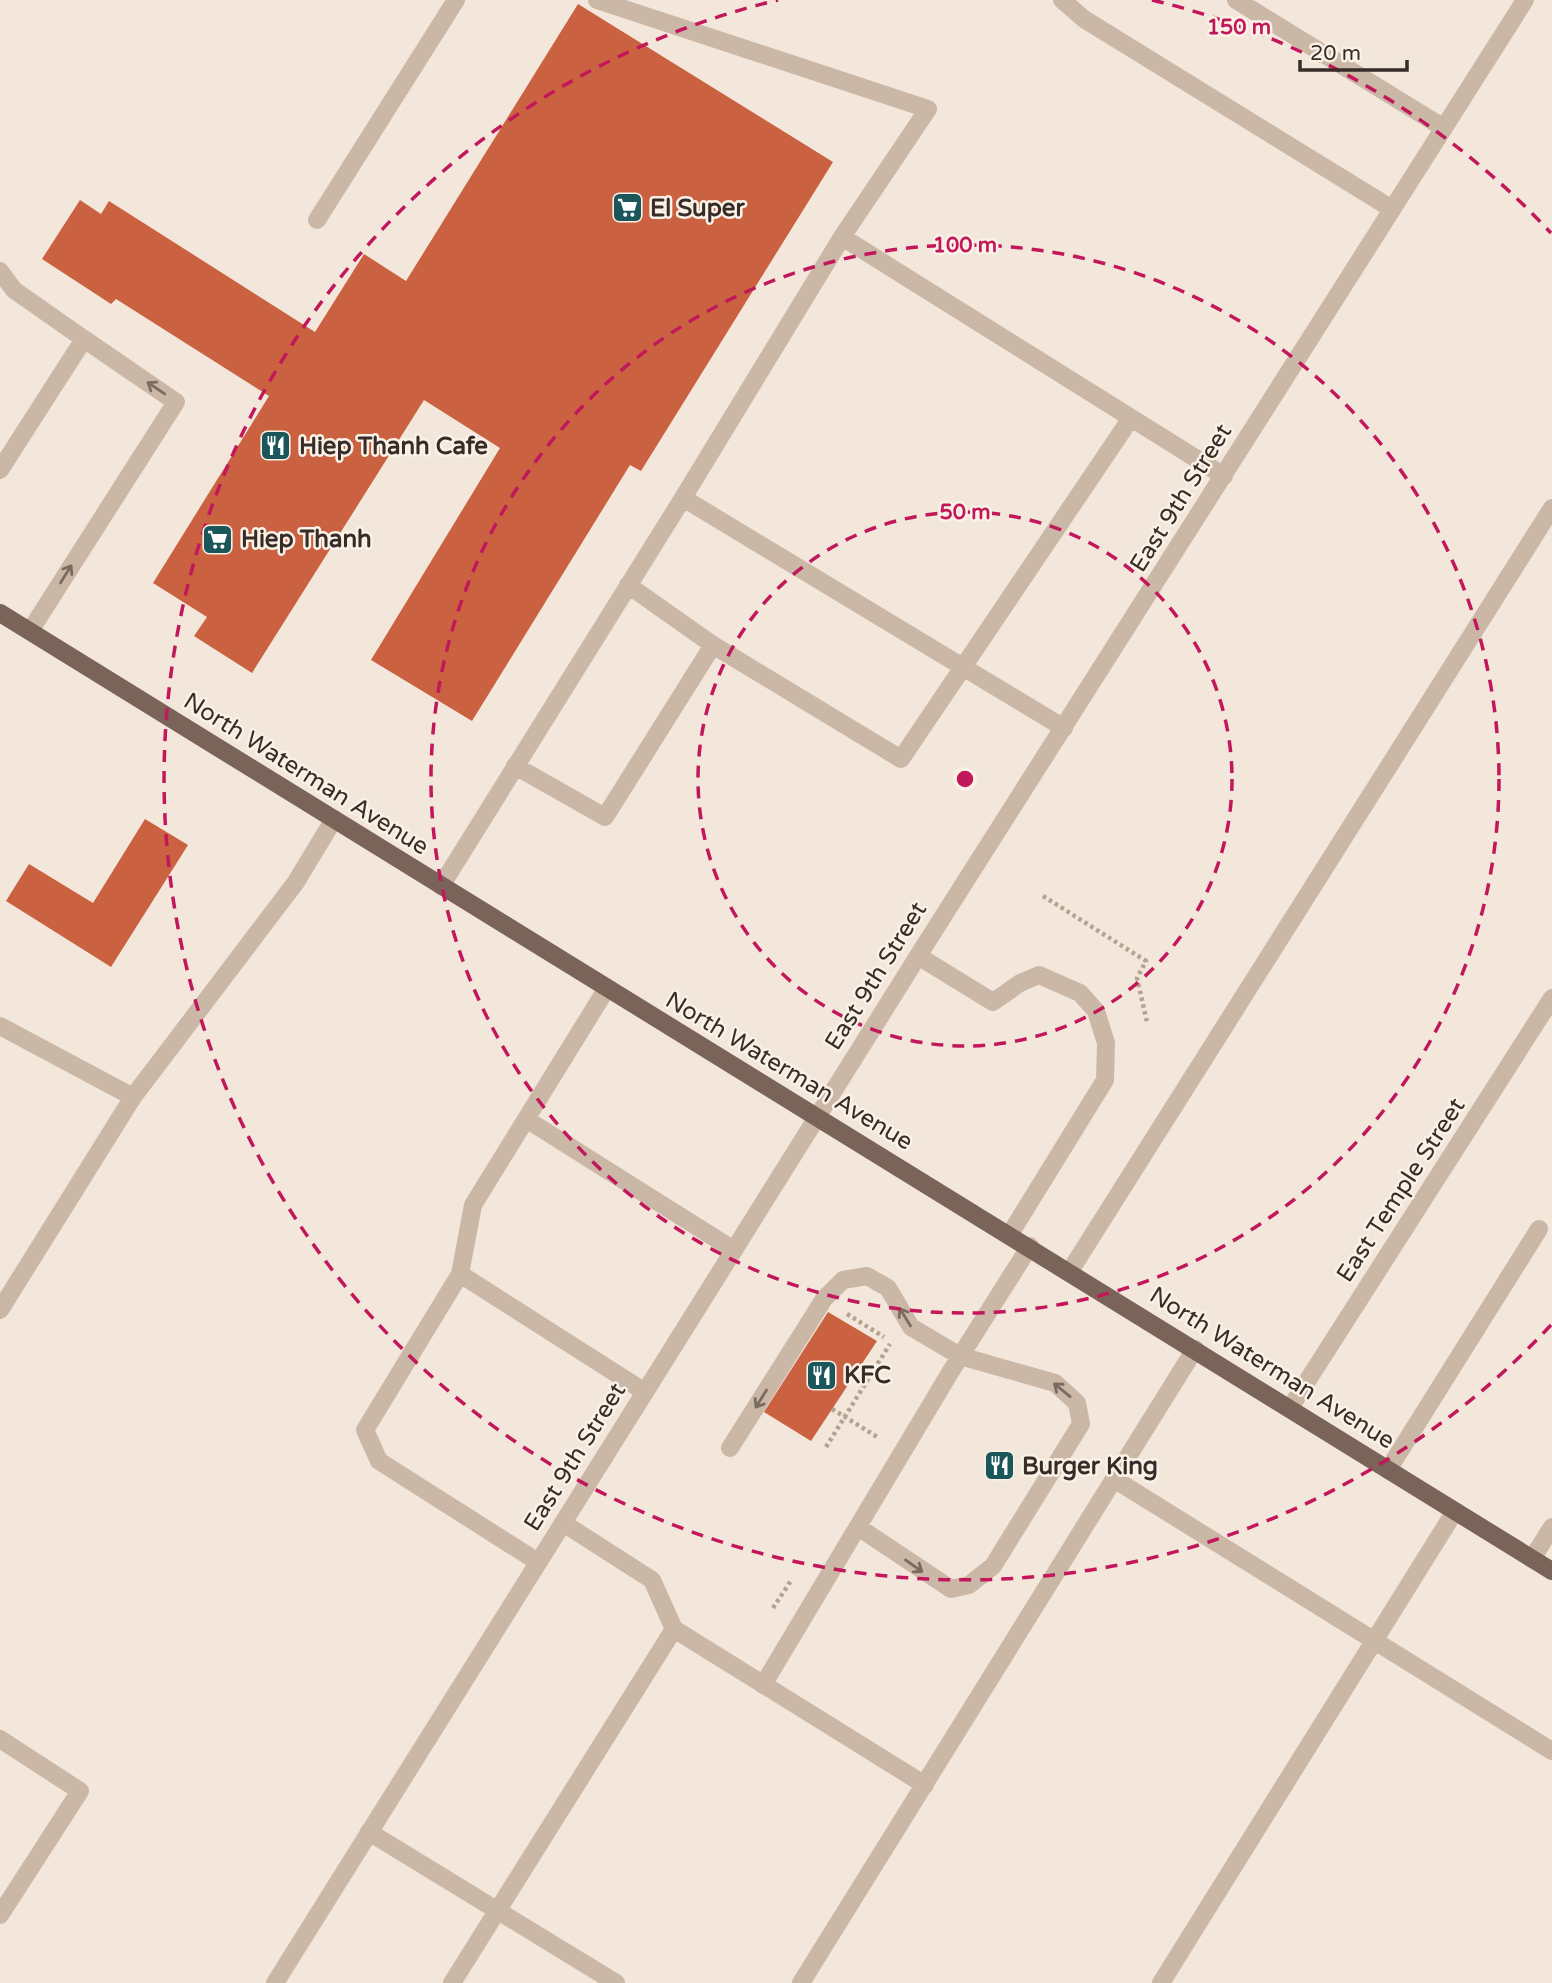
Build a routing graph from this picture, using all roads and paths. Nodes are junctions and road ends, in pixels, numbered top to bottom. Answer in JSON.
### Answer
{"nodes":[{"id":1,"x":456,"y":0,"type":"edge"},
{"id":2,"x":597,"y":0,"type":"edge"},
{"id":3,"x":1062,"y":0,"type":"edge"},
{"id":4,"x":1236,"y":0,"type":"edge"},
{"id":5,"x":1525,"y":0,"type":"edge"},
{"id":6,"x":1444,"y":128,"type":"junction"},
{"id":7,"x":1392,"y":209,"type":"junction"},
{"id":8,"x":317,"y":220,"type":"dead end"},
{"id":9,"x":842,"y":237,"type":"junction"},
{"id":10,"x":0,"y":271,"type":"edge"},
{"id":11,"x":84,"y":339,"type":"junction"},
{"id":12,"x":1131,"y":418,"type":"junction"},
{"id":13,"x":0,"y":470,"type":"edge"},
{"id":14,"x":1224,"y":476,"type":"junction"},
{"id":15,"x":683,"y":498,"type":"junction"},
{"id":16,"x":1552,"y":508,"type":"edge"},
{"id":17,"x":628,"y":585,"type":"junction"},
{"id":18,"x":0,"y":613,"type":"edge"},
{"id":19,"x":30,"y":631,"type":"junction"},
{"id":20,"x":713,"y":645,"type":"junction"},
{"id":21,"x":964,"y":667,"type":"junction"},
{"id":22,"x":1064,"y":728,"type":"junction"},
{"id":23,"x":515,"y":766,"type":"junction"},
{"id":24,"x":334,"y":819,"type":"junction"},
{"id":25,"x":441,"y":886,"type":"junction"},
{"id":26,"x":1043,"y":896,"type":"dead end"},
{"id":27,"x":918,"y":956,"type":"junction"},
{"id":28,"x":607,"y":988,"type":"junction"},
{"id":29,"x":1552,"y":998,"type":"edge"},
{"id":30,"x":1147,"y":1022,"type":"dead end"},
{"id":31,"x":0,"y":1026,"type":"edge"},
{"id":32,"x":132,"y":1097,"type":"junction"},
{"id":33,"x":818,"y":1116,"type":"junction"},
{"id":34,"x":526,"y":1119,"type":"junction"},
{"id":35,"x":1539,"y":1229,"type":"dead end"},
{"id":36,"x":1010,"y":1234,"type":"junction"},
{"id":37,"x":1030,"y":1246,"type":"junction"},
{"id":38,"x":734,"y":1250,"type":"junction"},
{"id":39,"x":1070,"y":1271,"type":"junction"},
{"id":40,"x":460,"y":1274,"type":"junction"},
{"id":41,"x":824,"y":1299,"type":"junction"},
{"id":42,"x":0,"y":1310,"type":"edge"},
{"id":43,"x":1195,"y":1349,"type":"junction"},
{"id":44,"x":960,"y":1356,"type":"junction"},
{"id":45,"x":645,"y":1392,"type":"junction"},
{"id":46,"x":832,"y":1409,"type":"dead end"},
{"id":47,"x":1290,"y":1409,"type":"junction"},
{"id":48,"x":844,"y":1417,"type":"junction"},
{"id":49,"x":825,"y":1447,"type":"dead end"},
{"id":50,"x":730,"y":1448,"type":"dead end"},
{"id":51,"x":873,"y":1448,"type":"dead end"},
{"id":52,"x":1388,"y":1470,"type":"junction"},
{"id":53,"x":1114,"y":1479,"type":"junction"},
{"id":54,"x":1455,"y":1511,"type":"junction"},
{"id":55,"x":563,"y":1523,"type":"junction"},
{"id":56,"x":858,"y":1527,"type":"junction"},
{"id":57,"x":1552,"y":1527,"type":"edge"},
{"id":58,"x":1532,"y":1559,"type":"junction"},
{"id":59,"x":538,"y":1562,"type":"junction"},
{"id":60,"x":1552,"y":1571,"type":"edge"},
{"id":61,"x":793,"y":1577,"type":"dead end"},
{"id":62,"x":773,"y":1608,"type":"dead end"},
{"id":63,"x":674,"y":1629,"type":"junction"},
{"id":64,"x":1374,"y":1640,"type":"junction"},
{"id":65,"x":763,"y":1685,"type":"junction"},
{"id":66,"x":0,"y":1739,"type":"edge"},
{"id":67,"x":1552,"y":1751,"type":"edge"},
{"id":68,"x":925,"y":1785,"type":"junction"},
{"id":69,"x":369,"y":1832,"type":"junction"},
{"id":70,"x":498,"y":1911,"type":"junction"},
{"id":71,"x":0,"y":1915,"type":"edge"},
{"id":72,"x":275,"y":1983,"type":"edge"},
{"id":73,"x":452,"y":1983,"type":"edge"},
{"id":74,"x":616,"y":1983,"type":"edge"},
{"id":75,"x":801,"y":1983,"type":"edge"},
{"id":76,"x":1160,"y":1983,"type":"edge"}],
"edges":[{"from":1,"to":8,"type":"street"},
{"from":2,"to":9,"type":"street"},
{"from":3,"to":7,"type":"street"},
{"from":4,"to":6,"type":"street"},
{"from":5,"to":6,"type":"street","name":"East 9th Street"},
{"from":6,"to":7,"type":"street","name":"East 9th Street"},
{"from":7,"to":14,"type":"street","name":"East 9th Street"},
{"from":9,"to":12,"type":"street"},
{"from":9,"to":15,"type":"street"},
{"from":10,"to":11,"type":"street"},
{"from":11,"to":13,"type":"street"},
{"from":19,"to":11,"type":"street","one_way":true},
{"from":12,"to":14,"type":"street"},
{"from":12,"to":21,"type":"street"},
{"from":14,"to":22,"type":"street","name":"East 9th Street"},
{"from":15,"to":17,"type":"street"},
{"from":15,"to":21,"type":"street"},
{"from":16,"to":39,"type":"street"},
{"from":17,"to":20,"type":"street"},
{"from":17,"to":23,"type":"street"},
{"from":18,"to":19,"type":"main road","name":"North Waterman Avenue"},
{"from":19,"to":24,"type":"main road","name":"North Waterman Avenue"},
{"from":20,"to":21,"type":"street"},
{"from":20,"to":23,"type":"street"},
{"from":21,"to":22,"type":"street"},
{"from":22,"to":27,"type":"street","name":"East 9th Street"},
{"from":23,"to":25,"type":"street"},
{"from":24,"to":25,"type":"main road","name":"North Waterman Avenue"},
{"from":24,"to":32,"type":"street"},
{"from":25,"to":28,"type":"main road","name":"North Waterman Avenue"},
{"from":26,"to":30,"type":"path"},
{"from":27,"to":33,"type":"street","name":"East 9th Street"},
{"from":27,"to":36,"type":"street"},
{"from":28,"to":33,"type":"main road","name":"North Waterman Avenue"},
{"from":28,"to":34,"type":"street"},
{"from":29,"to":47,"type":"street","name":"East Temple Street"},
{"from":31,"to":32,"type":"street"},
{"from":32,"to":42,"type":"street"},
{"from":33,"to":36,"type":"main road","name":"North Waterman Avenue"},
{"from":33,"to":38,"type":"street","name":"East 9th Street"},
{"from":34,"to":38,"type":"street"},
{"from":34,"to":40,"type":"street"},
{"from":35,"to":52,"type":"street"},
{"from":36,"to":37,"type":"main road","name":"North Waterman Avenue"},
{"from":37,"to":39,"type":"main road","name":"North Waterman Avenue"},
{"from":37,"to":44,"type":"street"},
{"from":38,"to":45,"type":"street","name":"East 9th Street"},
{"from":39,"to":43,"type":"main road","name":"North Waterman Avenue"},
{"from":40,"to":45,"type":"street"},
{"from":40,"to":59,"type":"street"},
{"from":44,"to":41,"type":"street","one_way":true},
{"from":41,"to":48,"type":"path"},
{"from":41,"to":50,"type":"street","one_way":true},
{"from":43,"to":47,"type":"main road","name":"North Waterman Avenue"},
{"from":43,"to":53,"type":"street"},
{"from":44,"to":56,"type":"street"},
{"from":56,"to":44,"type":"street","one_way":true},
{"from":45,"to":55,"type":"street","name":"East 9th Street"},
{"from":46,"to":48,"type":"path"},
{"from":47,"to":52,"type":"main road","name":"North Waterman Avenue"},
{"from":48,"to":49,"type":"path"},
{"from":48,"to":51,"type":"path"},
{"from":52,"to":54,"type":"main road","name":"North Waterman Avenue"},
{"from":53,"to":64,"type":"street"},
{"from":53,"to":68,"type":"street"},
{"from":54,"to":58,"type":"main road","name":"North Waterman Avenue"},
{"from":54,"to":64,"type":"street"},
{"from":55,"to":59,"type":"street","name":"East 9th Street"},
{"from":55,"to":63,"type":"street"},
{"from":56,"to":65,"type":"street"},
{"from":57,"to":58,"type":"street"},
{"from":58,"to":60,"type":"main road","name":"North Waterman Avenue"},
{"from":59,"to":69,"type":"street","name":"East 9th Street"},
{"from":61,"to":62,"type":"path"},
{"from":63,"to":65,"type":"street"},
{"from":63,"to":70,"type":"street"},
{"from":64,"to":67,"type":"street"},
{"from":64,"to":76,"type":"street"},
{"from":65,"to":68,"type":"street"},
{"from":66,"to":71,"type":"street"},
{"from":68,"to":75,"type":"street"},
{"from":69,"to":70,"type":"street"},
{"from":69,"to":72,"type":"street","name":"East 9th Street"},
{"from":70,"to":73,"type":"street"},
{"from":70,"to":74,"type":"street"}]}
